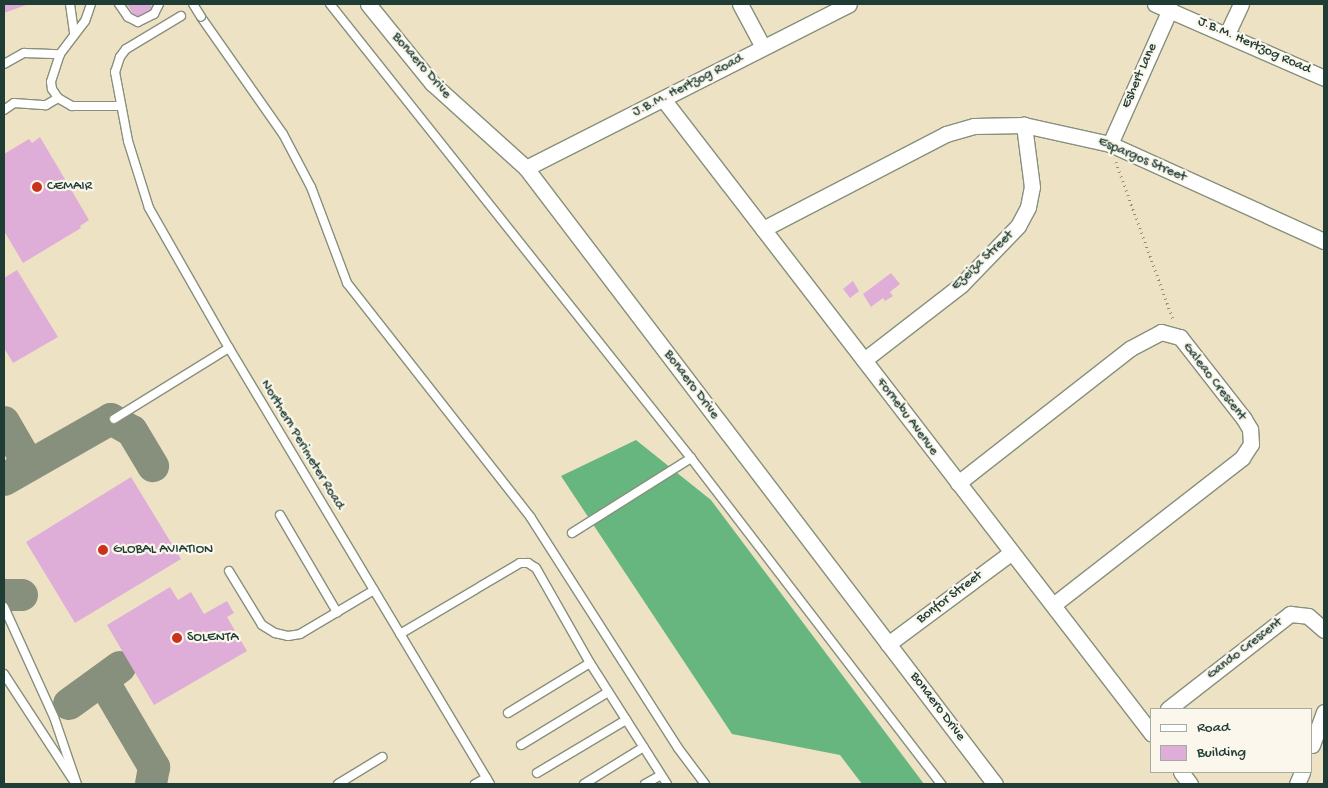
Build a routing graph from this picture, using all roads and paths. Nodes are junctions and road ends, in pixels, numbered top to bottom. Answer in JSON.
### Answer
{"nodes":[{"id":1,"x":70,"y":4,"type":"edge"},
{"id":2,"x":91,"y":4,"type":"edge"},
{"id":3,"x":119,"y":4,"type":"edge"},
{"id":4,"x":159,"y":4,"type":"edge"},
{"id":5,"x":192,"y":4,"type":"edge"},
{"id":6,"x":330,"y":4,"type":"edge"},
{"id":7,"x":368,"y":4,"type":"edge"},
{"id":8,"x":740,"y":4,"type":"edge"},
{"id":9,"x":849,"y":4,"type":"edge"},
{"id":10,"x":1155,"y":4,"type":"edge"},
{"id":11,"x":1241,"y":4,"type":"edge"},
{"id":12,"x":1170,"y":9,"type":"junction"},
{"id":13,"x":181,"y":16,"type":"dead end"},
{"id":14,"x":74,"y":33,"type":"junction"},
{"id":15,"x":1227,"y":34,"type":"junction"},
{"id":16,"x":762,"y":47,"type":"junction"},
{"id":17,"x":60,"y":54,"type":"junction"},
{"id":18,"x":4,"y":64,"type":"edge"},
{"id":19,"x":1324,"y":78,"type":"edge"},
{"id":20,"x":58,"y":98,"type":"junction"},
{"id":21,"x":663,"y":99,"type":"junction"},
{"id":22,"x":121,"y":106,"type":"junction"},
{"id":23,"x":4,"y":110,"type":"edge"},
{"id":24,"x":1024,"y":125,"type":"junction"},
{"id":25,"x":1110,"y":144,"type":"junction"},
{"id":26,"x":526,"y":168,"type":"junction"},
{"id":27,"x":763,"y":230,"type":"junction"},
{"id":28,"x":1324,"y":241,"type":"edge"},
{"id":29,"x":1180,"y":337,"type":"junction"},
{"id":30,"x":229,"y":348,"type":"junction"},
{"id":31,"x":864,"y":360,"type":"junction"},
{"id":32,"x":114,"y":419,"type":"dead end"},
{"id":33,"x":691,"y":458,"type":"junction"},
{"id":34,"x":958,"y":483,"type":"junction"},
{"id":35,"x":280,"y":514,"type":"dead end"},
{"id":36,"x":572,"y":533,"type":"dead end"},
{"id":37,"x":1012,"y":552,"type":"junction"},
{"id":38,"x":230,"y":571,"type":"dead end"},
{"id":39,"x":374,"y":590,"type":"junction"},
{"id":40,"x":1053,"y":605,"type":"junction"},
{"id":41,"x":4,"y":607,"type":"edge"},
{"id":42,"x":337,"y":612,"type":"junction"},
{"id":43,"x":1324,"y":630,"type":"edge"},
{"id":44,"x":400,"y":634,"type":"junction"},
{"id":45,"x":888,"y":644,"type":"junction"},
{"id":46,"x":590,"y":662,"type":"junction"},
{"id":47,"x":4,"y":674,"type":"edge"},
{"id":48,"x":608,"y":692,"type":"junction"},
{"id":49,"x":1169,"y":708,"type":"edge"},
{"id":50,"x":1324,"y":712,"type":"edge"},
{"id":51,"x":508,"y":713,"type":"dead end"},
{"id":52,"x":626,"y":720,"type":"junction"},
{"id":53,"x":1150,"y":728,"type":"edge"},
{"id":54,"x":1313,"y":742,"type":"edge"},
{"id":55,"x":522,"y":745,"type":"dead end"},
{"id":56,"x":644,"y":747,"type":"junction"},
{"id":57,"x":382,"y":757,"type":"dead end"},
{"id":58,"x":538,"y":773,"type":"dead end"},
{"id":59,"x":1181,"y":773,"type":"edge"},
{"id":60,"x":661,"y":775,"type":"junction"},
{"id":61,"x":488,"y":781,"type":"edge"},
{"id":62,"x":76,"y":784,"type":"edge"},
{"id":63,"x":338,"y":784,"type":"edge"},
{"id":64,"x":475,"y":784,"type":"edge"},
{"id":65,"x":584,"y":784,"type":"edge"},
{"id":66,"x":645,"y":784,"type":"edge"},
{"id":67,"x":667,"y":784,"type":"edge"},
{"id":68,"x":705,"y":784,"type":"edge"},
{"id":69,"x":941,"y":784,"type":"edge"},
{"id":70,"x":995,"y":784,"type":"edge"},
{"id":71,"x":1190,"y":784,"type":"edge"}],
"edges":[{"from":1,"to":14,"type":"lane"},
{"from":2,"to":14,"type":"lane"},
{"from":3,"to":4,"type":"lane"},
{"from":5,"to":68,"type":"lane","bridge":true},
{"from":6,"to":33,"type":"lane"},
{"from":7,"to":26,"type":"street","name":"Bonaero Drive"},
{"from":8,"to":16,"type":"street"},
{"from":9,"to":16,"type":"street","name":"J.B.M. Hertzog Road"},
{"from":10,"to":12,"type":"street","name":"J.B.M. Hertzog Road"},
{"from":11,"to":15,"type":"street"},
{"from":12,"to":15,"type":"street","name":"J.B.M. Hertzog Road"},
{"from":12,"to":25,"type":"street","name":"Eshert Lane"},
{"from":13,"to":22,"type":"lane","name":"Northern Perimeter Road"},
{"from":14,"to":17,"type":"lane"},
{"from":15,"to":19,"type":"street","name":"J.B.M. Hertzog Road"},
{"from":16,"to":21,"type":"street","name":"J.B.M. Hertzog Road"},
{"from":17,"to":18,"type":"lane"},
{"from":17,"to":20,"type":"lane"},
{"from":20,"to":22,"type":"lane"},
{"from":20,"to":23,"type":"lane"},
{"from":21,"to":26,"type":"street","name":"J.B.M. Hertzog Road"},
{"from":21,"to":27,"type":"street","name":"Fornebu Avenue"},
{"from":22,"to":30,"type":"lane","name":"Northern Perimeter Road"},
{"from":24,"to":25,"type":"street","name":"Espargos Street"},
{"from":24,"to":27,"type":"street","name":"Espargos Street"},
{"from":24,"to":31,"type":"street","name":"Ezeiza Street"},
{"from":25,"to":28,"type":"street","name":"Espargos Street"},
{"from":25,"to":29,"type":"path"},
{"from":26,"to":45,"type":"street","name":"Bonaero Drive"},
{"from":27,"to":31,"type":"street","name":"Fornebu Avenue"},
{"from":29,"to":34,"type":"street","name":"Galeao Crescent"},
{"from":29,"to":40,"type":"street","name":"Galeao Crescent"},
{"from":30,"to":32,"type":"lane"},
{"from":30,"to":39,"type":"lane","name":"Northern Perimeter Road"},
{"from":31,"to":34,"type":"street","name":"Fornebu Avenue"},
{"from":33,"to":36,"type":"lane"},
{"from":33,"to":69,"type":"lane"},
{"from":34,"to":37,"type":"street","name":"Fornebu Avenue"},
{"from":35,"to":42,"type":"lane"},
{"from":37,"to":40,"type":"street","name":"Fornebu Avenue"},
{"from":37,"to":45,"type":"street","name":"Bonfor Street"},
{"from":38,"to":42,"type":"lane"},
{"from":39,"to":42,"type":"lane"},
{"from":39,"to":44,"type":"lane","name":"Northern Perimeter Road"},
{"from":40,"to":53,"type":"street","name":"Fornebu Avenue"},
{"from":41,"to":62,"type":"lane"},
{"from":43,"to":49,"type":"street","name":"Gando Crescent"},
{"from":44,"to":46,"type":"lane"},
{"from":44,"to":61,"type":"lane","name":"Northern Perimeter Road"},
{"from":45,"to":70,"type":"street","name":"Bonaero Drive"},
{"from":46,"to":48,"type":"lane"},
{"from":46,"to":51,"type":"lane"},
{"from":47,"to":62,"type":"lane"},
{"from":48,"to":52,"type":"lane"},
{"from":48,"to":55,"type":"lane"},
{"from":50,"to":54,"type":"street"},
{"from":52,"to":56,"type":"lane"},
{"from":52,"to":58,"type":"lane"},
{"from":56,"to":60,"type":"lane"},
{"from":56,"to":65,"type":"lane"},
{"from":57,"to":63,"type":"lane"},
{"from":59,"to":71,"type":"street"},
{"from":60,"to":66,"type":"lane"},
{"from":60,"to":67,"type":"lane"},
{"from":61,"to":64,"type":"lane"}]}
